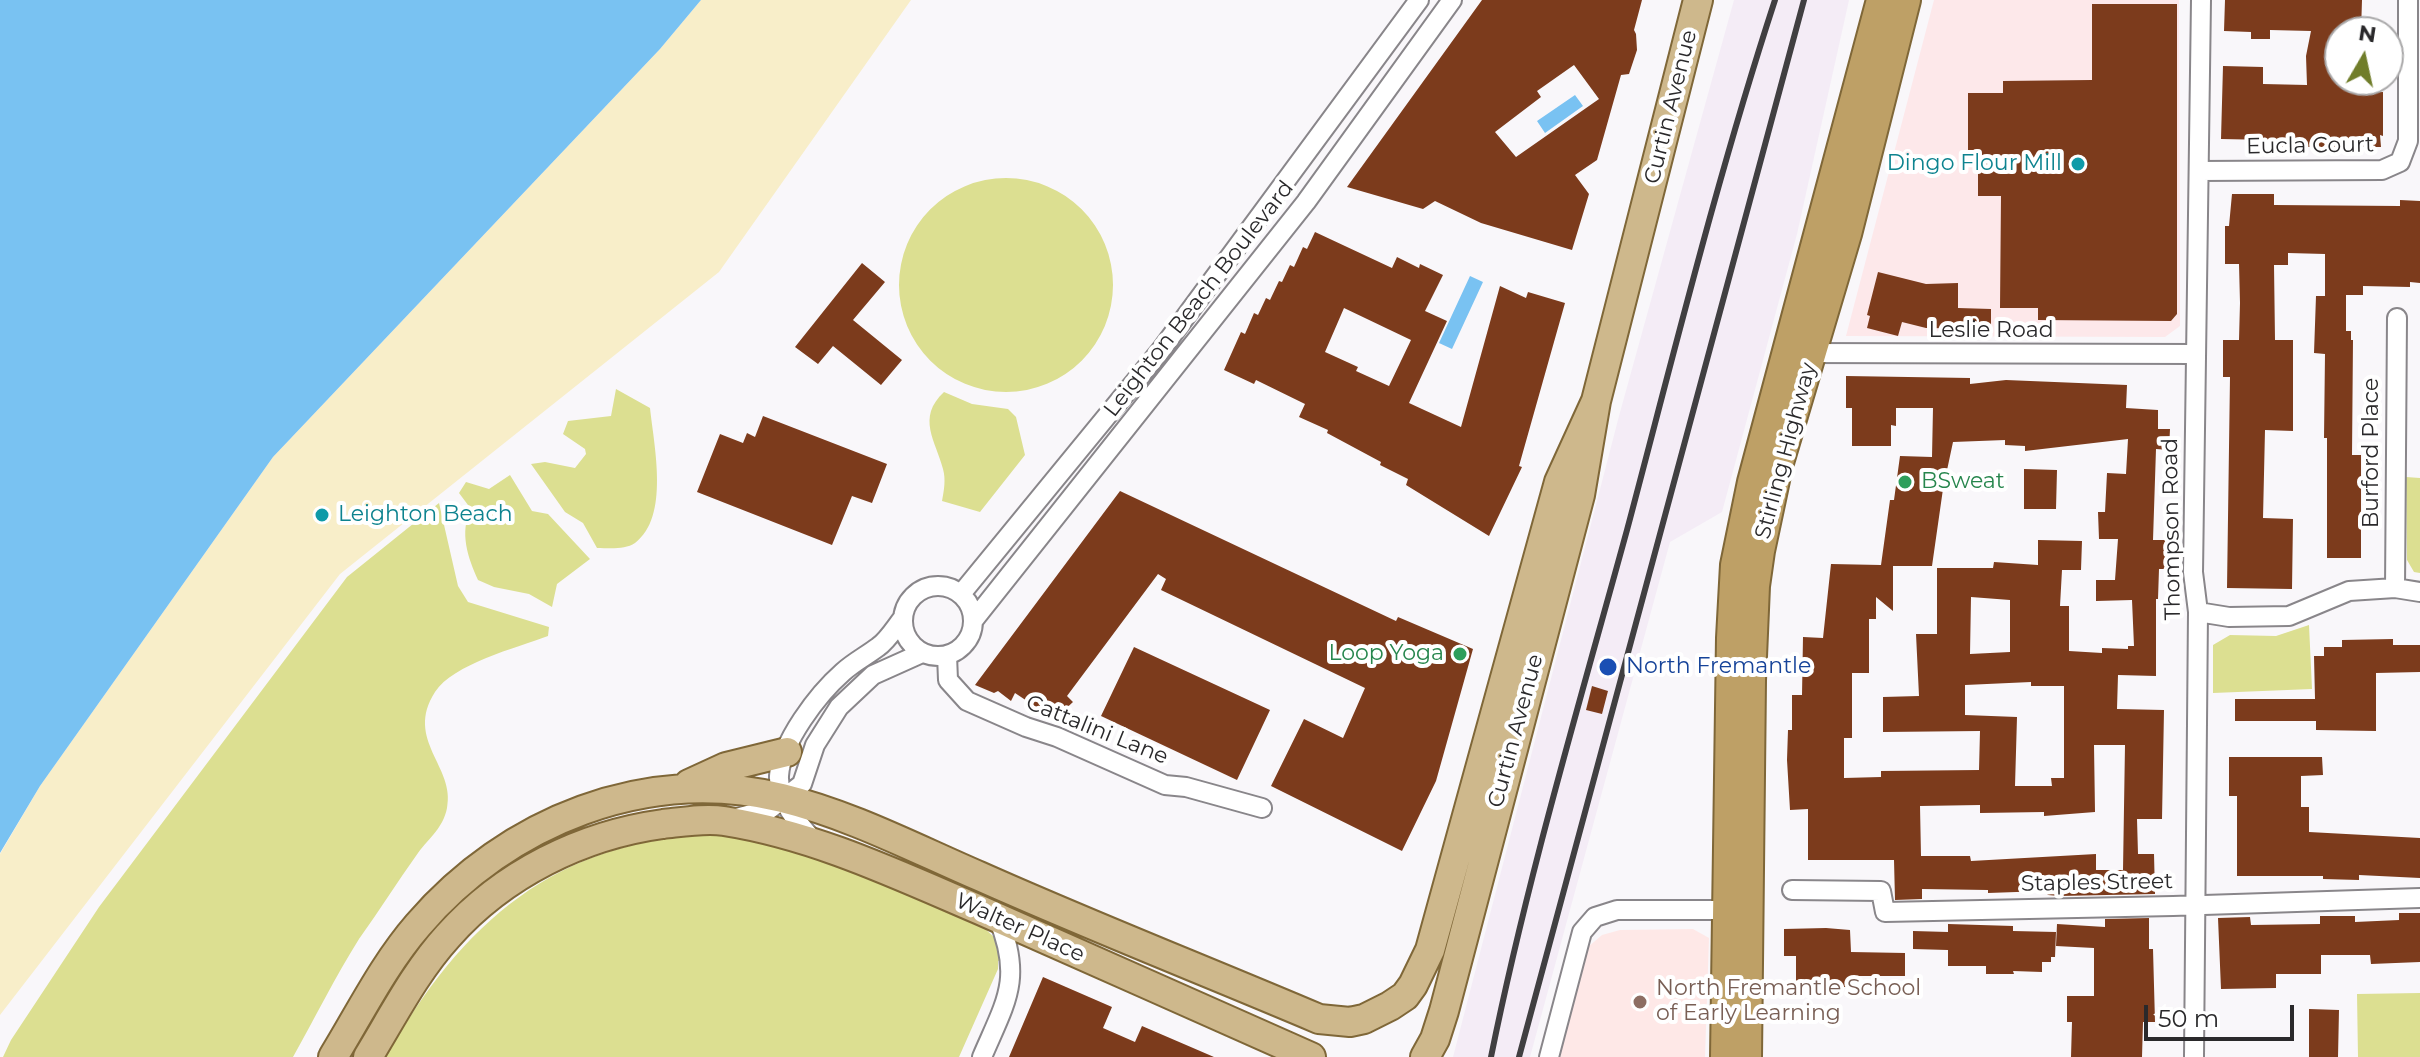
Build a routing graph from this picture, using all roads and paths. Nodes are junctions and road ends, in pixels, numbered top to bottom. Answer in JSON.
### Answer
{"nodes":[{"id":1,"x":1419,"y":0,"type":"edge"},
{"id":2,"x":1452,"y":0,"type":"edge"},
{"id":3,"x":1698,"y":0,"type":"edge"},
{"id":4,"x":1881,"y":0,"type":"edge"},
{"id":5,"x":1906,"y":0,"type":"edge"},
{"id":6,"x":2201,"y":0,"type":"edge"},
{"id":7,"x":2408,"y":0,"type":"edge"},
{"id":8,"x":2199,"y":171,"type":"junction"},
{"id":9,"x":2397,"y":318,"type":"dead end"},
{"id":10,"x":1799,"y":353,"type":"junction"},
{"id":11,"x":2196,"y":354,"type":"junction"},
{"id":12,"x":1596,"y":401,"type":"junction"},
{"id":13,"x":2395,"y":588,"type":"junction"},
{"id":14,"x":2420,"y":592,"type":"edge"},
{"id":15,"x":961,"y":594,"type":"junction"},
{"id":16,"x":2198,"y":612,"type":"junction"},
{"id":17,"x":902,"y":619,"type":"junction"},
{"id":18,"x":973,"y":621,"type":"junction"},
{"id":19,"x":922,"y":653,"type":"junction"},
{"id":20,"x":947,"y":655,"type":"junction"},
{"id":21,"x":787,"y":752,"type":"junction"},
{"id":22,"x":678,"y":789,"type":"junction"},
{"id":23,"x":784,"y":798,"type":"junction"},
{"id":24,"x":1262,"y":808,"type":"dead end"},
{"id":25,"x":722,"y":820,"type":"junction"},
{"id":26,"x":815,"y":842,"type":"junction"},
{"id":27,"x":1792,"y":890,"type":"dead end"},
{"id":28,"x":2420,"y":898,"type":"edge"},
{"id":29,"x":2196,"y":904,"type":"junction"},
{"id":30,"x":1738,"y":910,"type":"junction"},
{"id":31,"x":998,"y":918,"type":"junction"},
{"id":32,"x":1373,"y":1015,"type":"joint"},
{"id":33,"x":333,"y":1057,"type":"edge"},
{"id":34,"x":368,"y":1057,"type":"edge"},
{"id":35,"x":982,"y":1057,"type":"edge"},
{"id":36,"x":1311,"y":1057,"type":"edge"},
{"id":37,"x":1425,"y":1057,"type":"edge"},
{"id":38,"x":1549,"y":1057,"type":"edge"},
{"id":39,"x":1725,"y":1057,"type":"edge"},
{"id":40,"x":1747,"y":1057,"type":"edge"},
{"id":41,"x":2194,"y":1057,"type":"edge"}],
"edges":[{"from":1,"to":15,"type":"street","name":"Leighton Beach Boulevard"},
{"from":2,"to":18,"type":"street","name":"Leighton Beach Boulevard"},
{"from":3,"to":12,"type":"main road","name":"Curtin Avenue"},
{"from":4,"to":10,"type":"highway","name":"Stirling Highway"},
{"from":5,"to":10,"type":"highway","name":"Stirling Highway"},
{"from":6,"to":8,"type":"street","name":"Thompson Road"},
{"from":7,"to":8,"type":"street","name":"Eucla Court"},
{"from":8,"to":11,"type":"street","name":"Thompson Road"},
{"from":9,"to":13,"type":"street","name":"Burford Place"},
{"from":10,"to":11,"type":"street","name":"Leslie Road"},
{"from":10,"to":30,"type":"highway","name":"Stirling Highway"},
{"from":11,"to":16,"type":"street","name":"Thompson Road"},
{"from":12,"to":32,"type":"main road","name":"Curtin Avenue"},
{"from":12,"to":37,"type":"main road","name":"Curtin Avenue"},
{"from":13,"to":14,"type":"street"},
{"from":13,"to":16,"type":"street"},
{"from":15,"to":17,"type":"street"},
{"from":15,"to":18,"type":"street"},
{"from":16,"to":29,"type":"street","name":"Thompson Road"},
{"from":17,"to":19,"type":"street"},
{"from":17,"to":21,"type":"street"},
{"from":18,"to":20,"type":"street"},
{"from":19,"to":20,"type":"street"},
{"from":19,"to":23,"type":"street"},
{"from":20,"to":24,"type":"street","name":"Cattalini Lane"},
{"from":21,"to":22,"type":"main road"},
{"from":21,"to":23,"type":"street"},
{"from":22,"to":23,"type":"main road","name":"Walter Place"},
{"from":22,"to":33,"type":"main road"},
{"from":23,"to":25,"type":"street"},
{"from":23,"to":26,"type":"street"},
{"from":23,"to":32,"type":"main road","name":"Walter Place"},
{"from":25,"to":26,"type":"main road","name":"Walter Place"},
{"from":25,"to":34,"type":"main road","name":"Walter Place"},
{"from":26,"to":31,"type":"main road","name":"Walter Place"},
{"from":27,"to":29,"type":"street","name":"Staples Street"},
{"from":28,"to":29,"type":"street","name":"Staples Street"},
{"from":29,"to":41,"type":"street","name":"Thompson Road"},
{"from":30,"to":38,"type":"street"},
{"from":30,"to":39,"type":"highway","name":"Stirling Highway"},
{"from":30,"to":40,"type":"highway","name":"Stirling Highway"},
{"from":31,"to":35,"type":"street"},
{"from":31,"to":36,"type":"main road","name":"Walter Place"}]}
